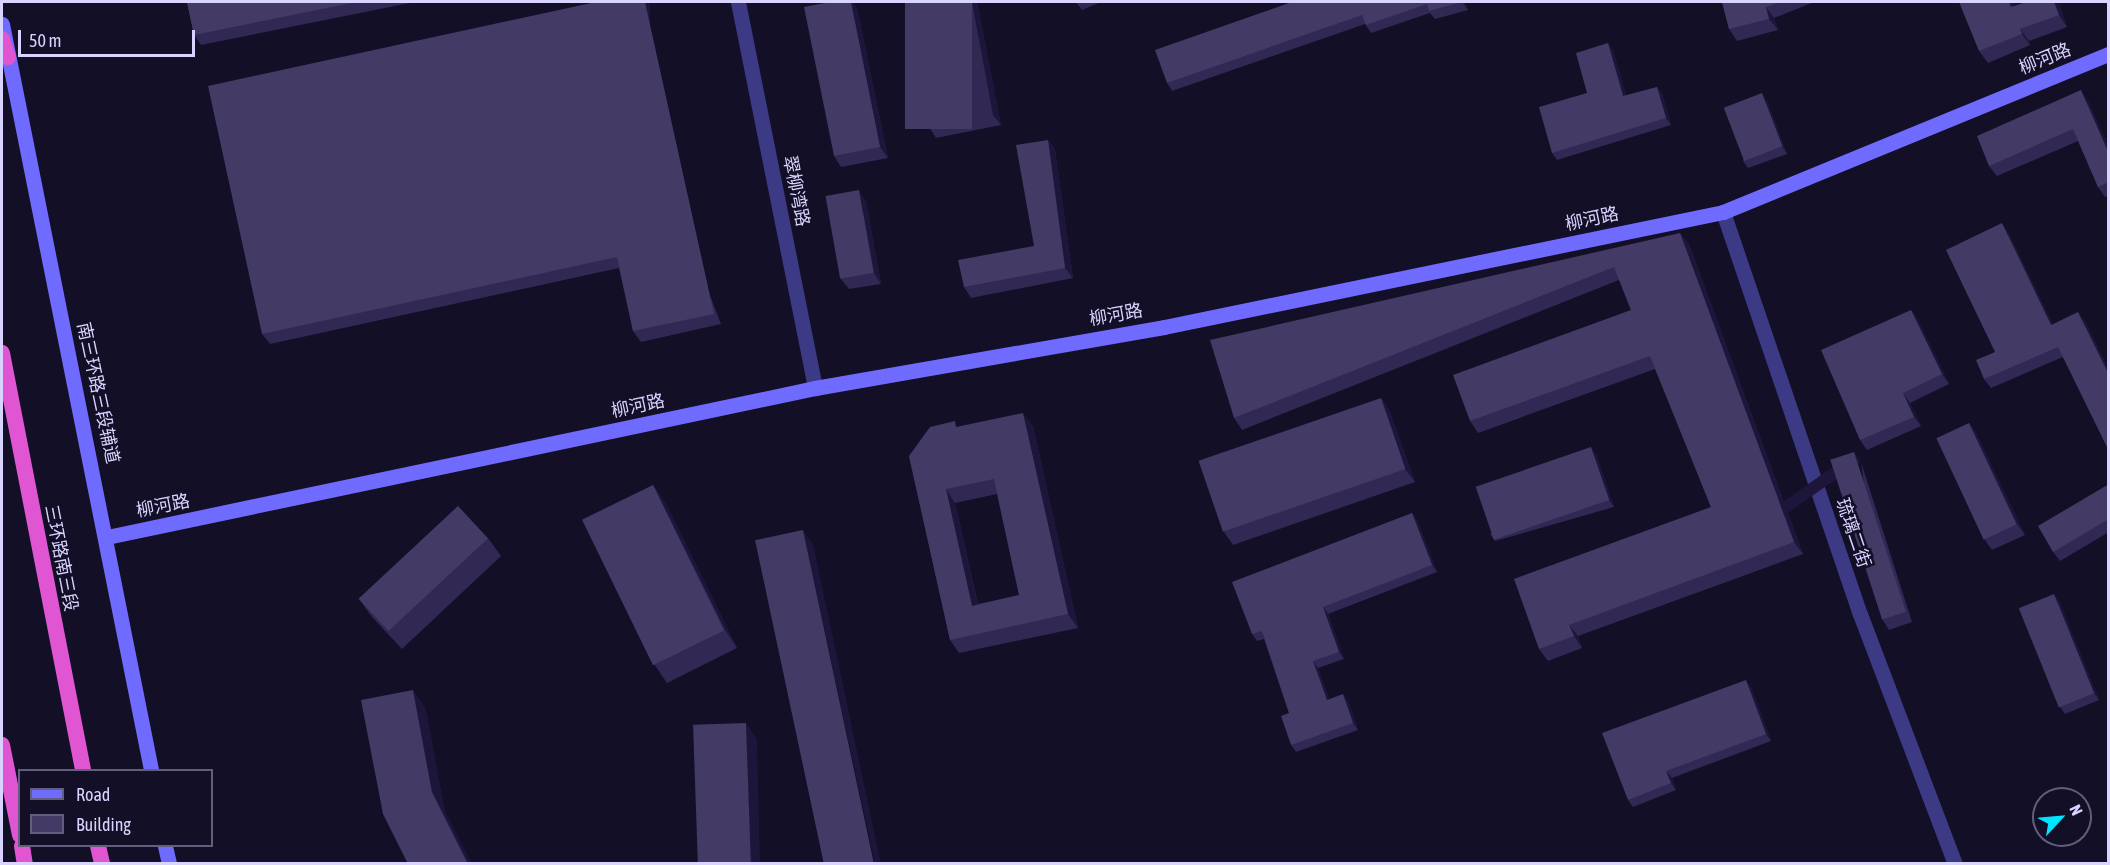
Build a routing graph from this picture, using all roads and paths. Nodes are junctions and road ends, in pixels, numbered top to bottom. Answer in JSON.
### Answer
{"nodes":[{"id":1,"x":738,"y":2,"type":"edge"},
{"id":2,"x":2,"y":24,"type":"edge"},
{"id":3,"x":2,"y":39,"type":"edge"},
{"id":4,"x":2109,"y":54,"type":"edge"},
{"id":5,"x":8,"y":57,"type":"junction"},
{"id":6,"x":1723,"y":212,"type":"junction"},
{"id":7,"x":2,"y":353,"type":"edge"},
{"id":8,"x":815,"y":388,"type":"junction"},
{"id":9,"x":108,"y":537,"type":"junction"},
{"id":10,"x":2,"y":745,"type":"edge"},
{"id":11,"x":83,"y":769,"type":"edge"},
{"id":12,"x":151,"y":769,"type":"edge"},
{"id":13,"x":18,"y":825,"type":"edge"},
{"id":14,"x":22,"y":847,"type":"edge"},
{"id":15,"x":98,"y":847,"type":"edge"},
{"id":16,"x":165,"y":847,"type":"edge"},
{"id":17,"x":25,"y":864,"type":"edge"},
{"id":18,"x":102,"y":864,"type":"edge"},
{"id":19,"x":169,"y":864,"type":"edge"},
{"id":20,"x":1955,"y":864,"type":"edge"}],
"edges":[{"from":1,"to":8,"type":"street","name":"翠柳湾路"},
{"from":2,"to":5,"type":"main road","name":"南三环路三段辅道"},
{"from":3,"to":5,"type":"highway"},
{"from":4,"to":6,"type":"main road","name":"柳河路"},
{"from":5,"to":9,"type":"main road","name":"南三环路三段辅道"},
{"from":6,"to":8,"type":"main road","name":"柳河路"},
{"from":6,"to":20,"type":"street","name":"琉璃二街"},
{"from":7,"to":11,"type":"highway","name":"三环路南三段"},
{"from":8,"to":9,"type":"main road","name":"柳河路"},
{"from":9,"to":12,"type":"main road","name":"南三环路三段辅道"},
{"from":10,"to":13,"type":"highway"},
{"from":14,"to":17,"type":"highway"},
{"from":15,"to":18,"type":"highway"},
{"from":16,"to":19,"type":"main road"}]}
